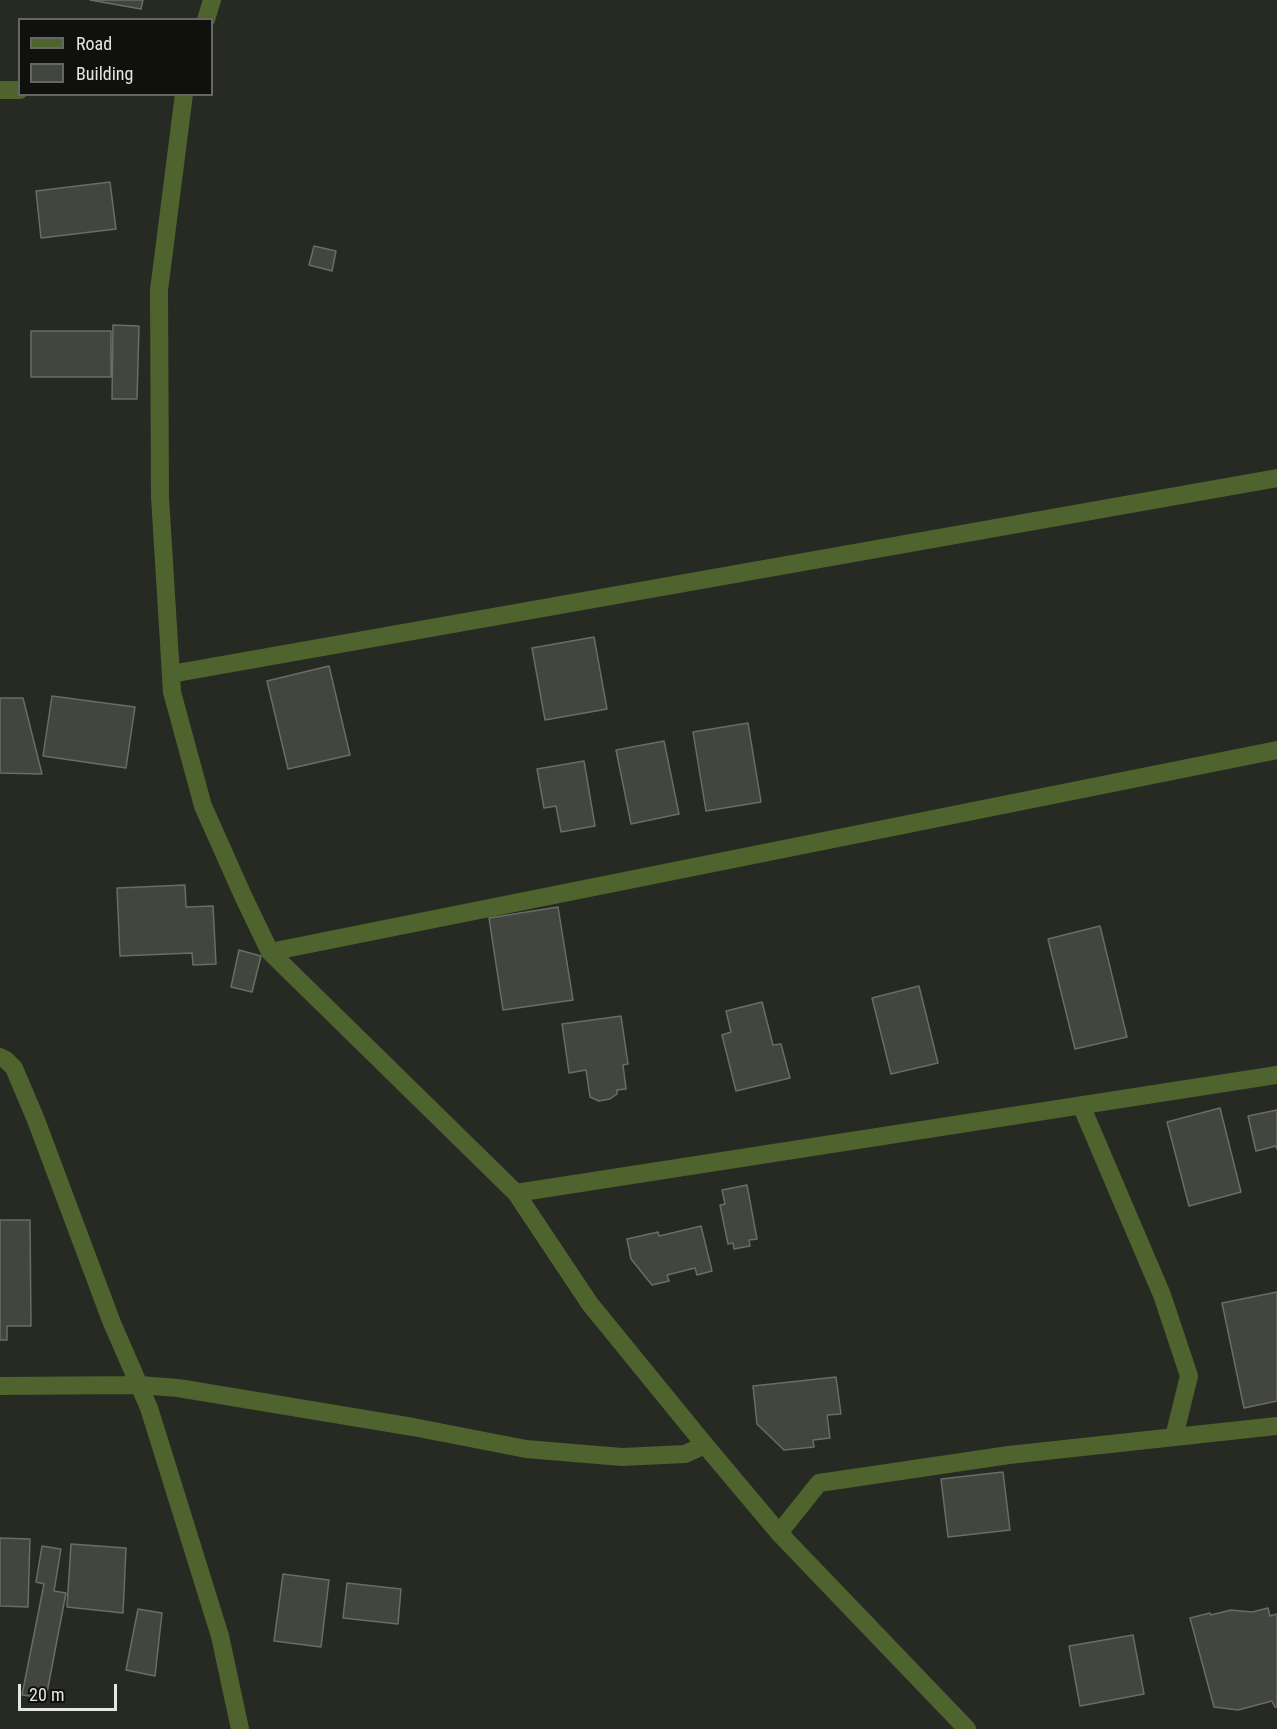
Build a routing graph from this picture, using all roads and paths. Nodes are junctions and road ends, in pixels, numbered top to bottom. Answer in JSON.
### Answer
{"nodes":[{"id":1,"x":212,"y":0,"type":"edge"},
{"id":2,"x":207,"y":18,"type":"edge"},
{"id":3,"x":0,"y":90,"type":"edge"},
{"id":4,"x":18,"y":90,"type":"edge"},
{"id":5,"x":184,"y":96,"type":"edge"},
{"id":6,"x":1277,"y":478,"type":"edge"},
{"id":7,"x":171,"y":674,"type":"junction"},
{"id":8,"x":1277,"y":750,"type":"edge"},
{"id":9,"x":270,"y":952,"type":"junction"},
{"id":10,"x":0,"y":1058,"type":"edge"},
{"id":11,"x":1277,"y":1075,"type":"edge"},
{"id":12,"x":1081,"y":1105,"type":"junction"},
{"id":13,"x":516,"y":1193,"type":"junction"},
{"id":14,"x":139,"y":1385,"type":"junction"},
{"id":15,"x":0,"y":1386,"type":"edge"},
{"id":16,"x":1277,"y":1426,"type":"edge"},
{"id":17,"x":1174,"y":1437,"type":"junction"},
{"id":18,"x":705,"y":1445,"type":"junction"},
{"id":19,"x":779,"y":1533,"type":"junction"},
{"id":20,"x":240,"y":1729,"type":"edge"},
{"id":21,"x":966,"y":1729,"type":"edge"}],
"edges":[{"from":1,"to":2,"type":"street"},
{"from":3,"to":4,"type":"street"},
{"from":5,"to":7,"type":"street"},
{"from":6,"to":7,"type":"street"},
{"from":7,"to":9,"type":"street"},
{"from":8,"to":9,"type":"street"},
{"from":9,"to":13,"type":"street"},
{"from":10,"to":14,"type":"street"},
{"from":11,"to":12,"type":"street"},
{"from":12,"to":13,"type":"street"},
{"from":12,"to":17,"type":"street"},
{"from":13,"to":18,"type":"street"},
{"from":14,"to":15,"type":"street"},
{"from":14,"to":18,"type":"street"},
{"from":14,"to":20,"type":"street"},
{"from":16,"to":17,"type":"street"},
{"from":17,"to":19,"type":"street"},
{"from":18,"to":19,"type":"street"},
{"from":19,"to":21,"type":"street"}]}
